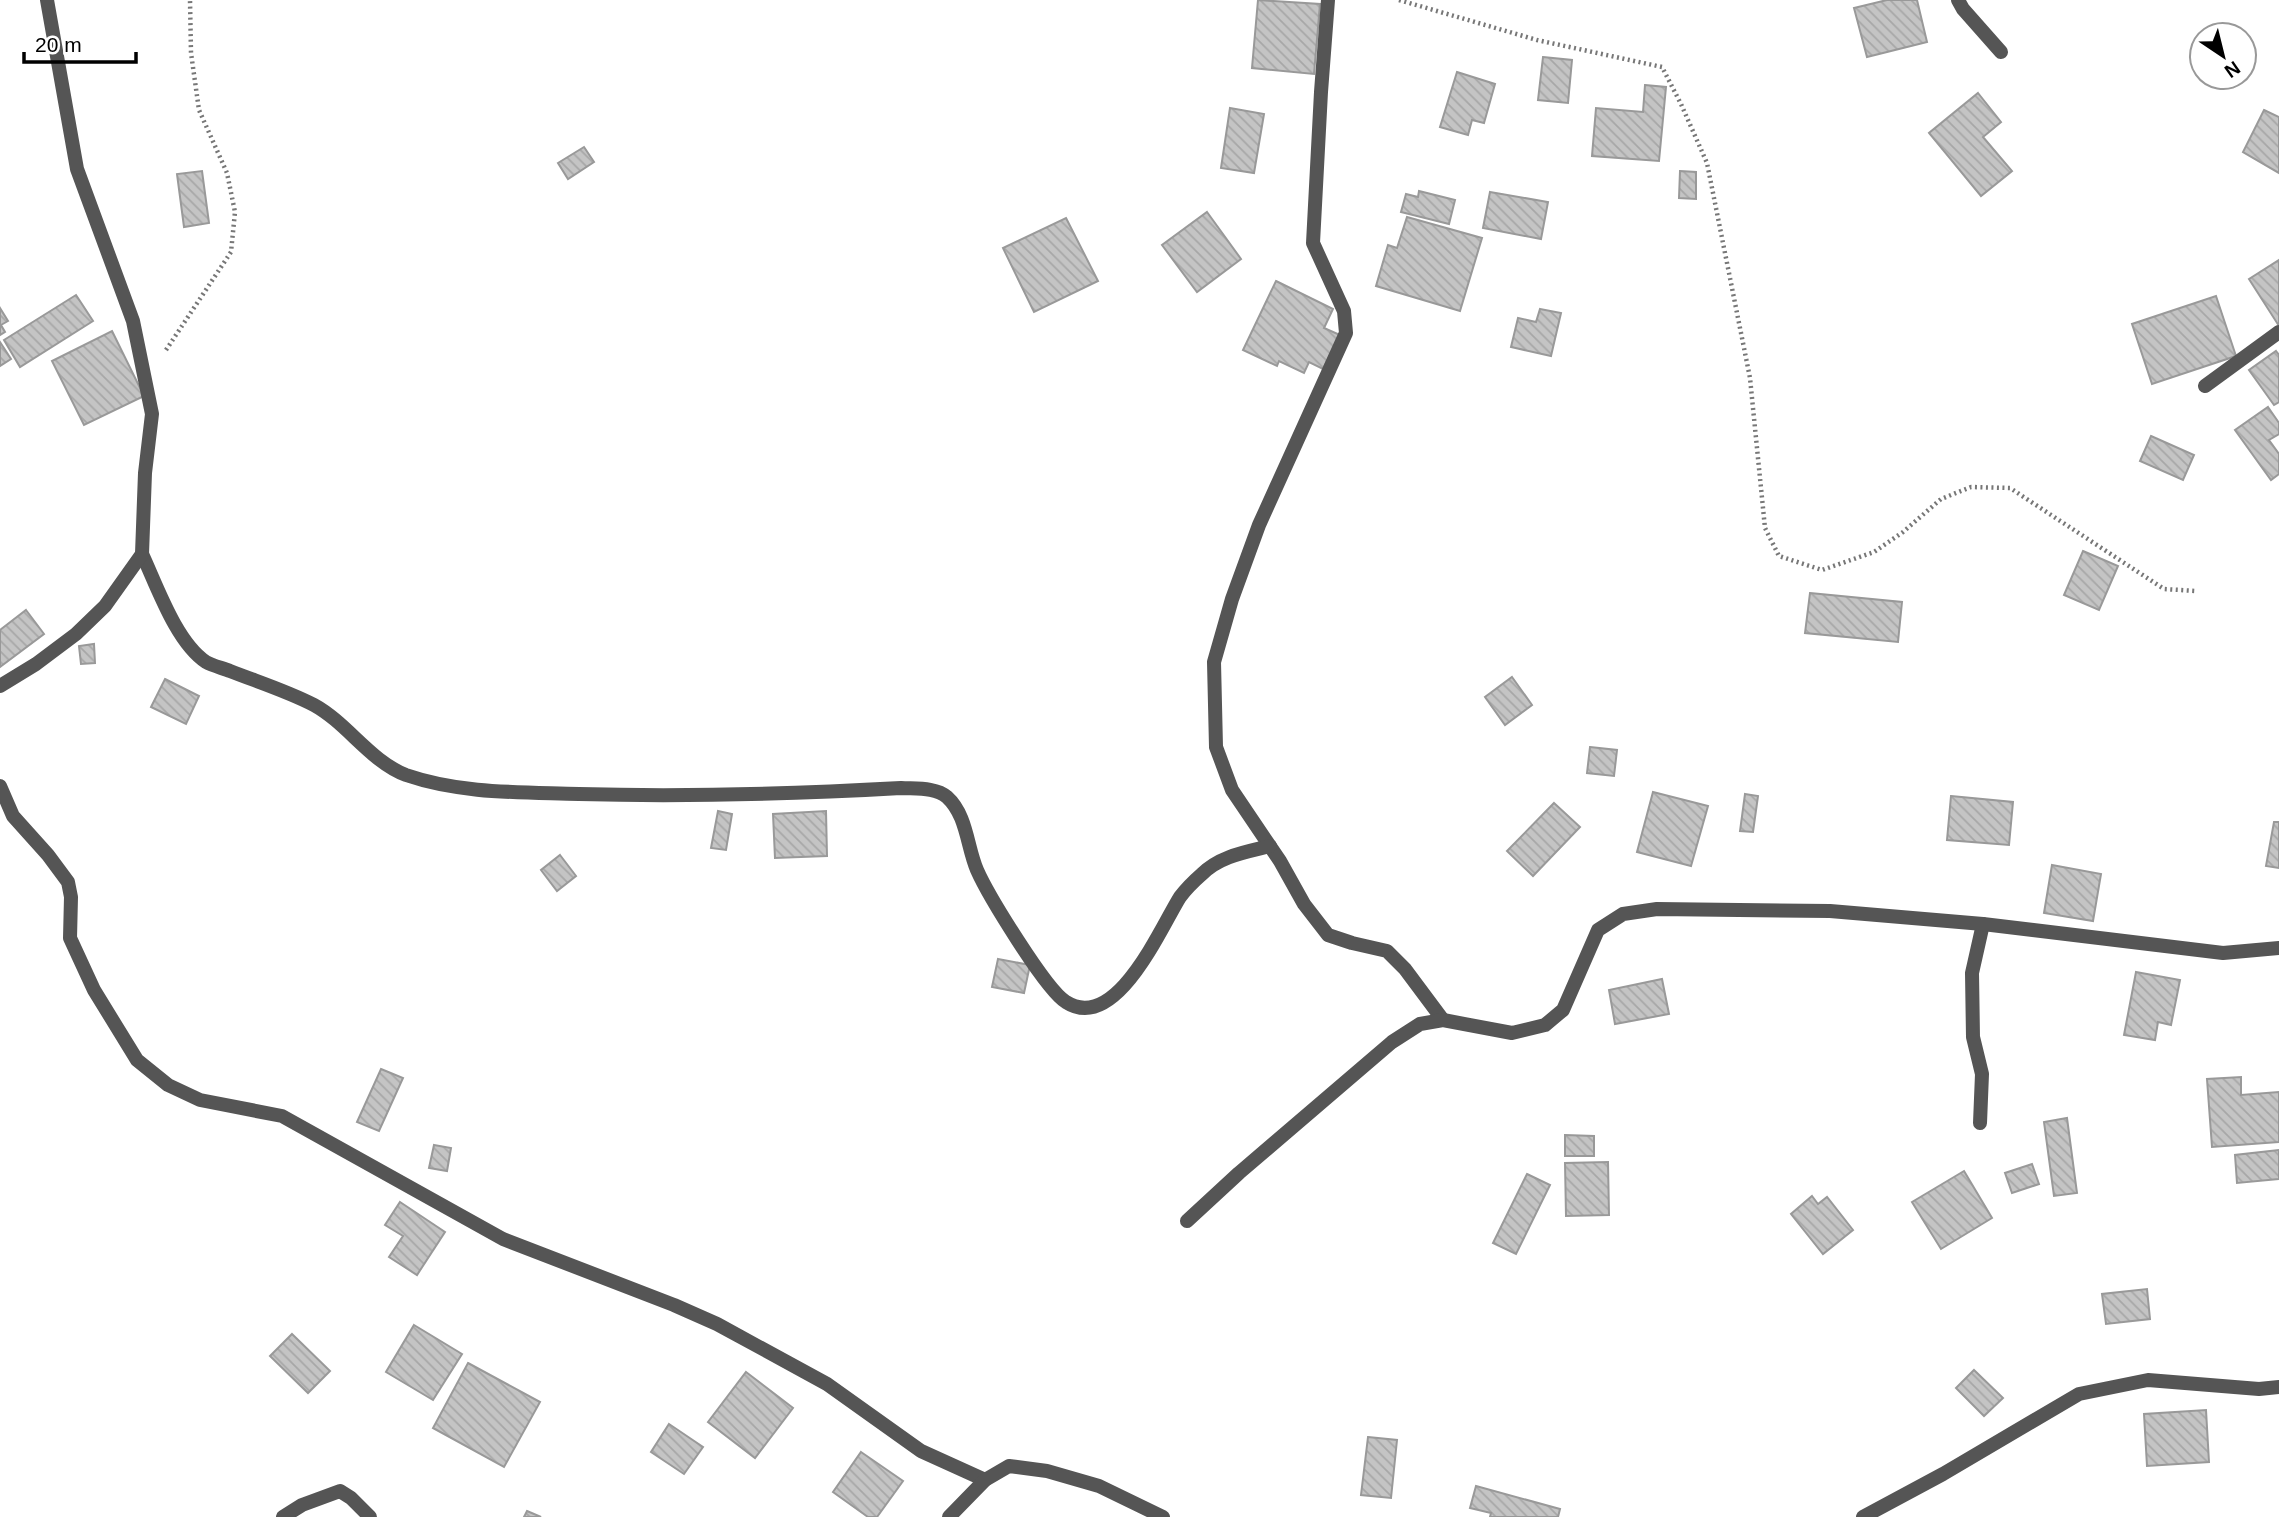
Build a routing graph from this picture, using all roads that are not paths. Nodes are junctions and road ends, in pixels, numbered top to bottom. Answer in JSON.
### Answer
{"nodes":[{"id":1,"x":47,"y":0,"type":"edge"},
{"id":2,"x":1328,"y":0,"type":"edge"},
{"id":3,"x":1958,"y":0,"type":"edge"},
{"id":4,"x":2001,"y":52,"type":"dead end"},
{"id":5,"x":2279,"y":332,"type":"edge"},
{"id":6,"x":2205,"y":386,"type":"dead end"},
{"id":7,"x":142,"y":554,"type":"junction"},
{"id":8,"x":0,"y":686,"type":"edge"},
{"id":9,"x":0,"y":786,"type":"edge"},
{"id":10,"x":1270,"y":846,"type":"junction"},
{"id":11,"x":1983,"y":924,"type":"junction"},
{"id":12,"x":2279,"y":948,"type":"edge"},
{"id":13,"x":1443,"y":1020,"type":"junction"},
{"id":14,"x":1980,"y":1123,"type":"dead end"},
{"id":15,"x":1187,"y":1221,"type":"dead end"},
{"id":16,"x":2279,"y":1387,"type":"edge"},
{"id":17,"x":985,"y":1480,"type":"junction"},
{"id":18,"x":283,"y":1517,"type":"edge"},
{"id":19,"x":370,"y":1517,"type":"edge"},
{"id":20,"x":949,"y":1517,"type":"edge"},
{"id":21,"x":1163,"y":1517,"type":"edge"},
{"id":22,"x":1863,"y":1517,"type":"edge"}],
"edges":[{"from":1,"to":7,"type":"street"},
{"from":2,"to":10,"type":"street"},
{"from":3,"to":4,"type":"street"},
{"from":5,"to":6,"type":"street"},
{"from":7,"to":8,"type":"street"},
{"from":7,"to":10,"type":"street"},
{"from":9,"to":17,"type":"street"},
{"from":10,"to":13,"type":"street"},
{"from":11,"to":12,"type":"street"},
{"from":11,"to":13,"type":"street"},
{"from":11,"to":14,"type":"street"},
{"from":13,"to":15,"type":"street"},
{"from":16,"to":22,"type":"street"},
{"from":17,"to":20,"type":"street"},
{"from":17,"to":21,"type":"street"},
{"from":18,"to":19,"type":"street"}]}
